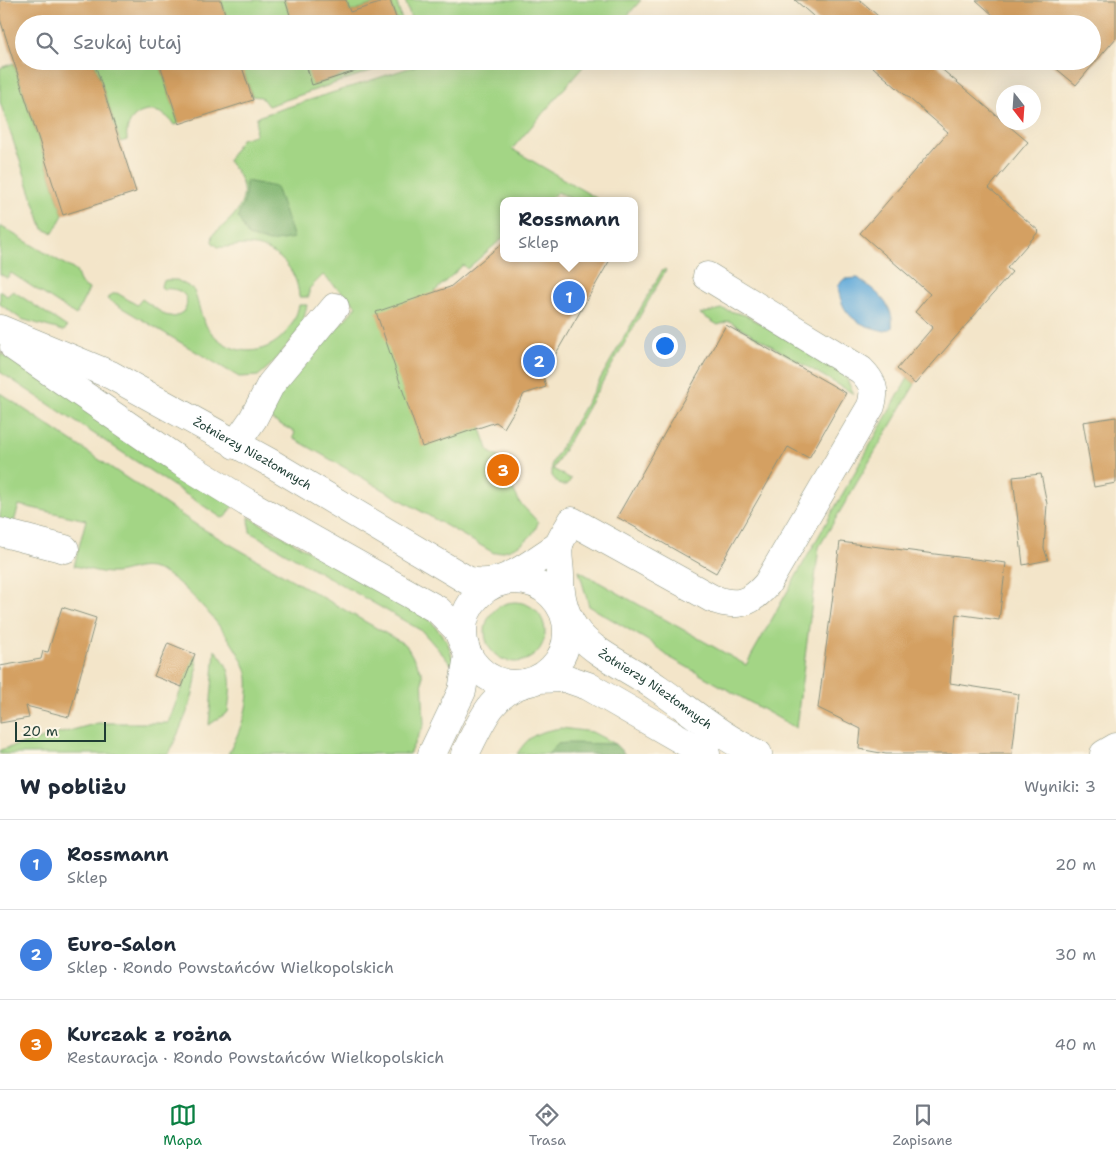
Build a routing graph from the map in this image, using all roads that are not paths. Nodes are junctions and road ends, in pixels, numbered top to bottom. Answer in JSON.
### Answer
{"nodes":[{"id":1,"x":706,"y":276,"type":"dead end"},
{"id":2,"x":335,"y":307,"type":"dead end"},
{"id":3,"x":0,"y":329,"type":"edge"},
{"id":4,"x":0,"y":338,"type":"edge"},
{"id":5,"x":235,"y":445,"type":"junction"},
{"id":6,"x":0,"y":532,"type":"edge"},
{"id":7,"x":560,"y":545,"type":"junction"},
{"id":8,"x":65,"y":549,"type":"dead end"},
{"id":9,"x":500,"y":581,"type":"junction"},
{"id":10,"x":564,"y":612,"type":"junction"},
{"id":11,"x":466,"y":650,"type":"junction"},
{"id":12,"x":532,"y":681,"type":"junction"},
{"id":13,"x":1116,"y":747,"type":"edge"},
{"id":14,"x":432,"y":754,"type":"edge"},
{"id":15,"x":465,"y":754,"type":"edge"},
{"id":16,"x":706,"y":754,"type":"edge"},
{"id":17,"x":758,"y":754,"type":"edge"},
{"id":18,"x":1104,"y":754,"type":"edge"}],
"edges":[{"from":1,"to":7,"type":"street"},
{"from":2,"to":5,"type":"street"},
{"from":3,"to":5,"type":"street","name":"Żołnierzy Niezłomnych"},
{"from":4,"to":11,"type":"street"},
{"from":5,"to":9,"type":"street","name":"Żołnierzy Niezłomnych"},
{"from":6,"to":8,"type":"street"},
{"from":7,"to":9,"type":"street"},
{"from":7,"to":10,"type":"street"},
{"from":9,"to":10,"type":"street"},
{"from":9,"to":11,"type":"street"},
{"from":10,"to":12,"type":"street"},
{"from":10,"to":17,"type":"street","name":"Żołnierzy Niezłomnych"},
{"from":11,"to":12,"type":"street"},
{"from":11,"to":14,"type":"street"},
{"from":12,"to":15,"type":"street"},
{"from":12,"to":16,"type":"street"},
{"from":13,"to":18,"type":"street"}]}
